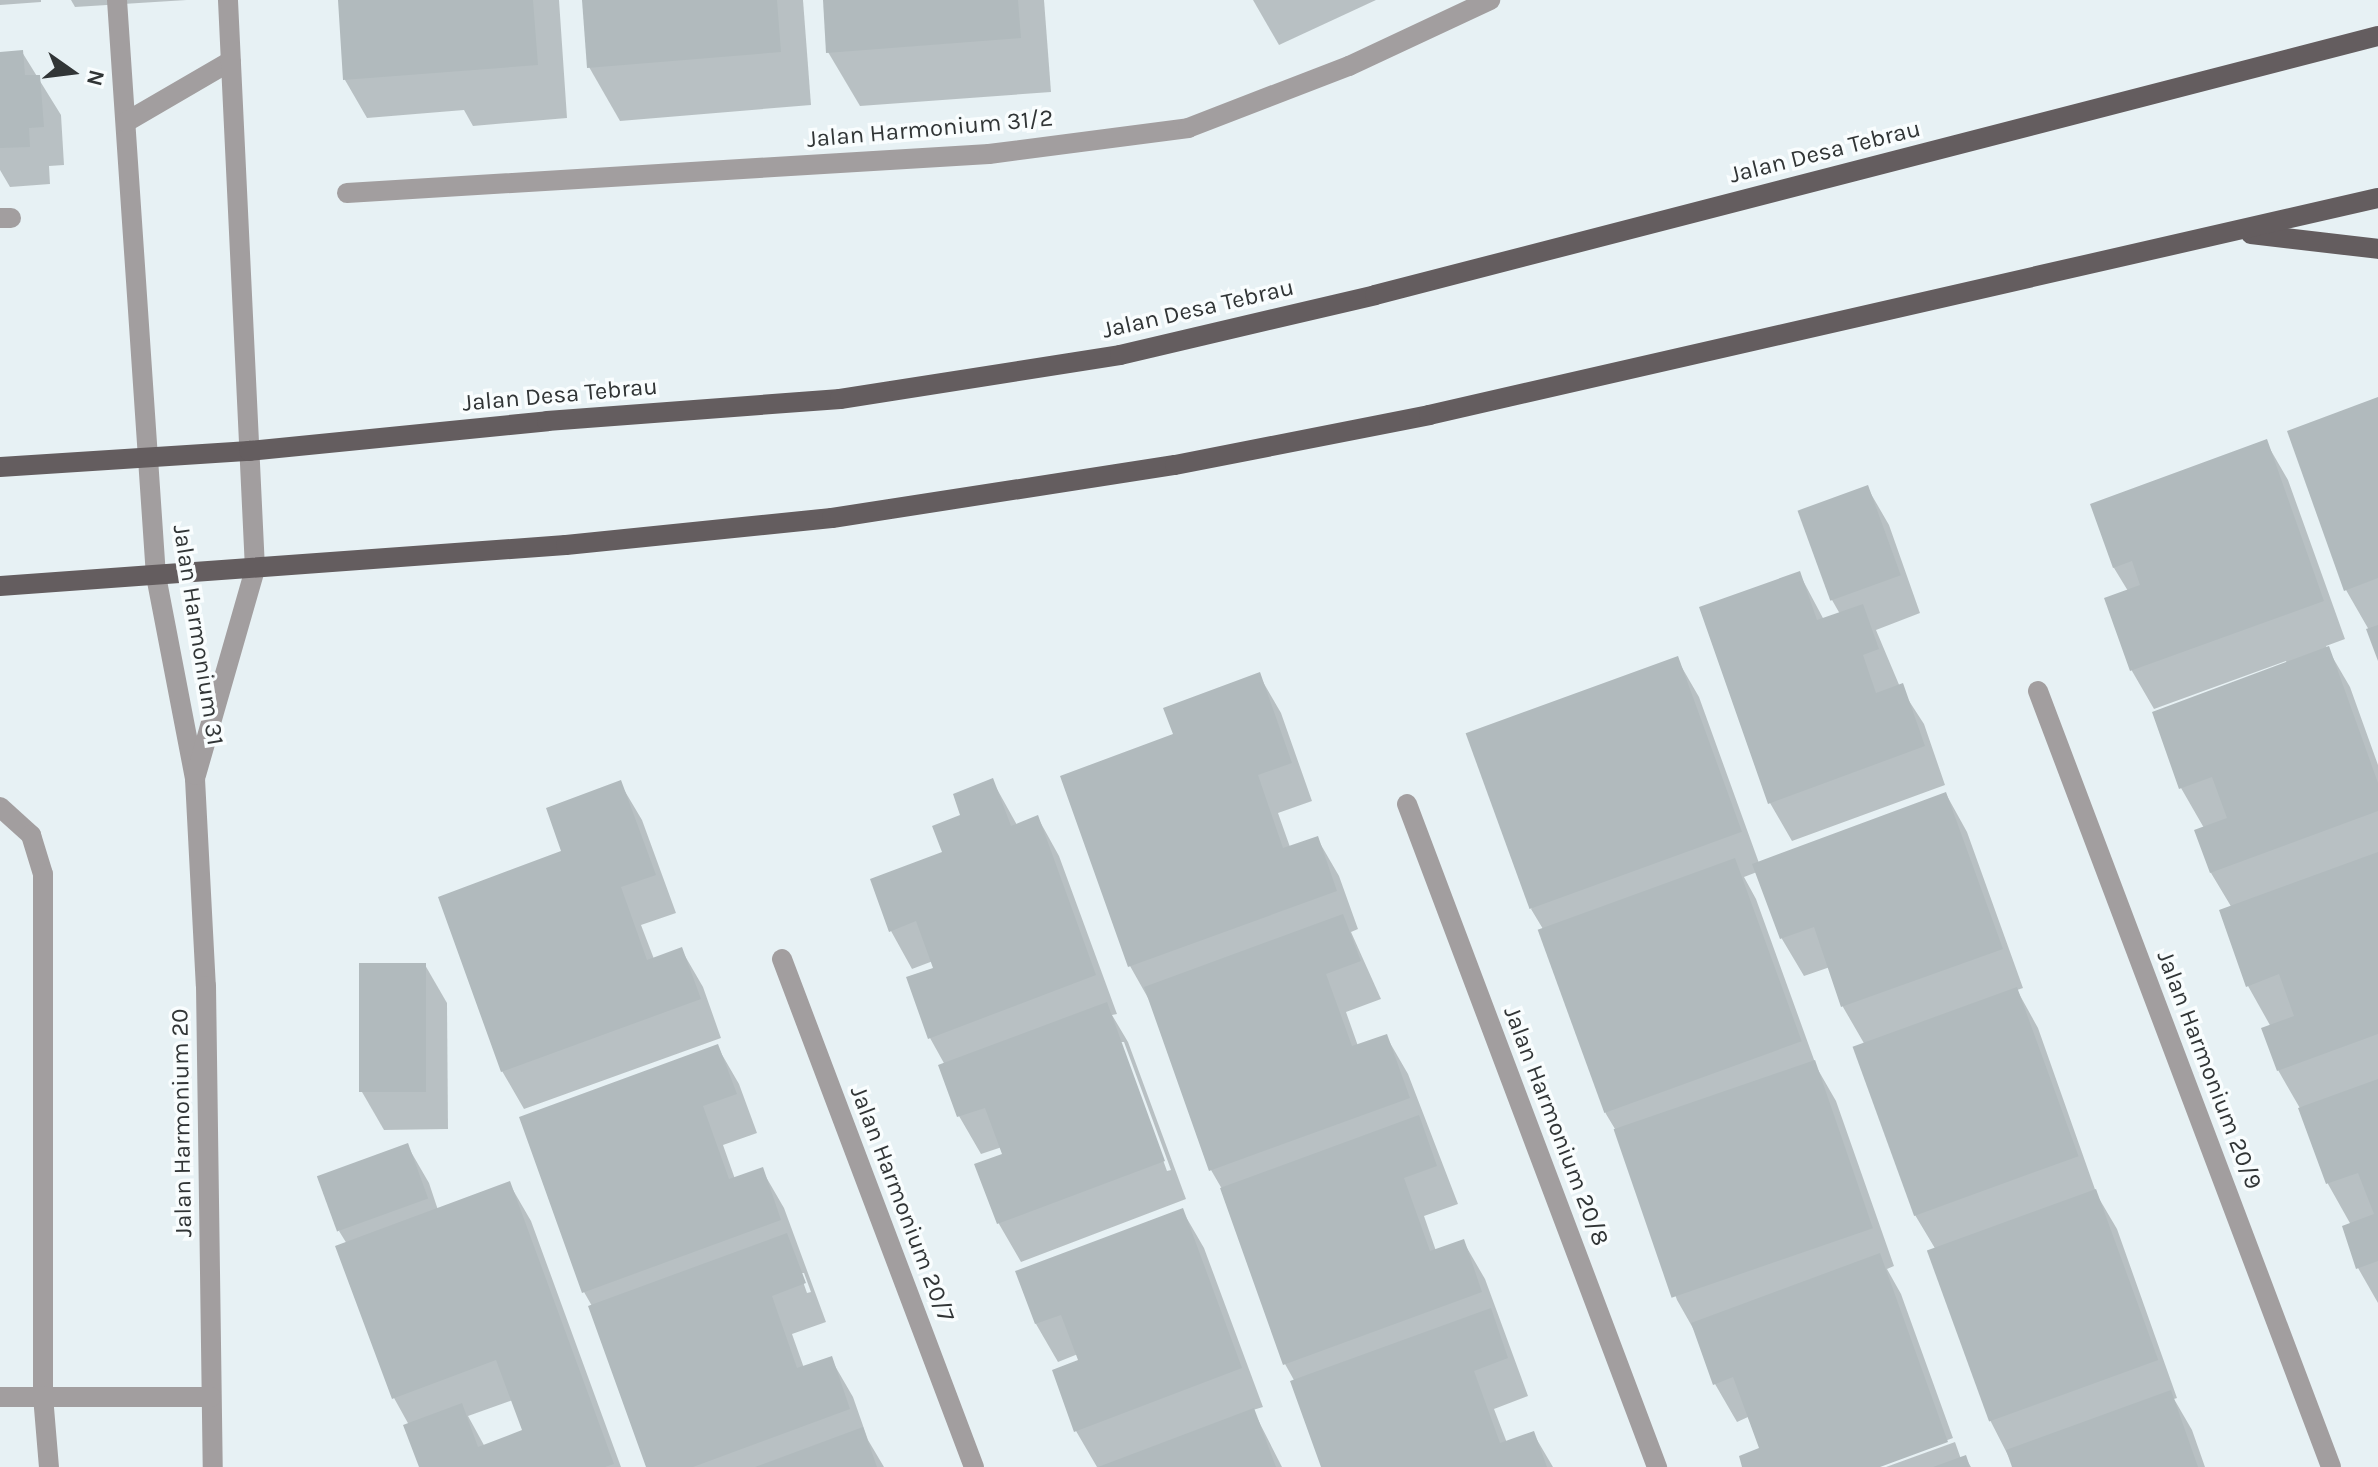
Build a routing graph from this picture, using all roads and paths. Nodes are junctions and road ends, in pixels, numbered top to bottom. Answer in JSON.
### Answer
{"nodes":[{"id":1,"x":117,"y":0,"type":"edge"},
{"id":2,"x":228,"y":0,"type":"edge"},
{"id":3,"x":1490,"y":0,"type":"edge"},
{"id":4,"x":2378,"y":36,"type":"edge"},
{"id":5,"x":231,"y":61,"type":"junction"},
{"id":6,"x":126,"y":122,"type":"junction"},
{"id":7,"x":347,"y":193,"type":"dead end"},
{"id":8,"x":2378,"y":198,"type":"edge"},
{"id":9,"x":2240,"y":232,"type":"junction"},
{"id":10,"x":2378,"y":249,"type":"edge"},
{"id":11,"x":249,"y":451,"type":"junction"},
{"id":12,"x":147,"y":456,"type":"junction"},
{"id":13,"x":0,"y":467,"type":"edge"},
{"id":14,"x":255,"y":569,"type":"junction"},
{"id":15,"x":156,"y":576,"type":"junction"},
{"id":16,"x":0,"y":586,"type":"edge"},
{"id":17,"x":2038,"y":691,"type":"dead end"},
{"id":18,"x":195,"y":779,"type":"junction"},
{"id":19,"x":1407,"y":804,"type":"dead end"},
{"id":20,"x":4,"y":809,"type":"edge"},
{"id":21,"x":782,"y":959,"type":"dead end"},
{"id":22,"x":43,"y":1396,"type":"junction"},
{"id":23,"x":0,"y":1397,"type":"edge"},
{"id":24,"x":211,"y":1397,"type":"junction"},
{"id":25,"x":49,"y":1467,"type":"edge"},
{"id":26,"x":213,"y":1467,"type":"edge"},
{"id":27,"x":974,"y":1467,"type":"edge"},
{"id":28,"x":1657,"y":1467,"type":"edge"},
{"id":29,"x":2331,"y":1467,"type":"edge"}],
"edges":[{"from":1,"to":6,"type":"street","name":"Jalan Harmonium 31"},
{"from":2,"to":5,"type":"street","name":"Jalan Harmonium 31"},
{"from":3,"to":7,"type":"street","name":"Jalan Harmonium 31/2"},
{"from":4,"to":11,"type":"main road","name":"Jalan Desa Tebrau"},
{"from":5,"to":6,"type":"street"},
{"from":5,"to":11,"type":"street","name":"Jalan Harmonium 31"},
{"from":6,"to":12,"type":"street","name":"Jalan Harmonium 31"},
{"from":8,"to":9,"type":"main road"},
{"from":9,"to":10,"type":"main road"},
{"from":9,"to":14,"type":"main road"},
{"from":11,"to":12,"type":"main road","name":"Jalan Desa Tebrau"},
{"from":11,"to":14,"type":"street","name":"Jalan Harmonium 31"},
{"from":12,"to":13,"type":"main road","name":"Jalan Desa Tebrau"},
{"from":12,"to":15,"type":"street","name":"Jalan Harmonium 31"},
{"from":14,"to":15,"type":"main road"},
{"from":14,"to":18,"type":"street","name":"Jalan Harmonium 31"},
{"from":15,"to":16,"type":"main road"},
{"from":15,"to":18,"type":"street","name":"Jalan Harmonium 31"},
{"from":17,"to":29,"type":"street","name":"Jalan Harmonium 20/9"},
{"from":18,"to":24,"type":"street","name":"Jalan Harmonium 20"},
{"from":19,"to":28,"type":"street","name":"Jalan Harmonium 20/8"},
{"from":20,"to":22,"type":"street"},
{"from":21,"to":27,"type":"street","name":"Jalan Harmonium 20/7"},
{"from":22,"to":23,"type":"street"},
{"from":22,"to":24,"type":"street"},
{"from":22,"to":25,"type":"street"},
{"from":24,"to":26,"type":"street","name":"Jalan Harmonium 20"}]}
